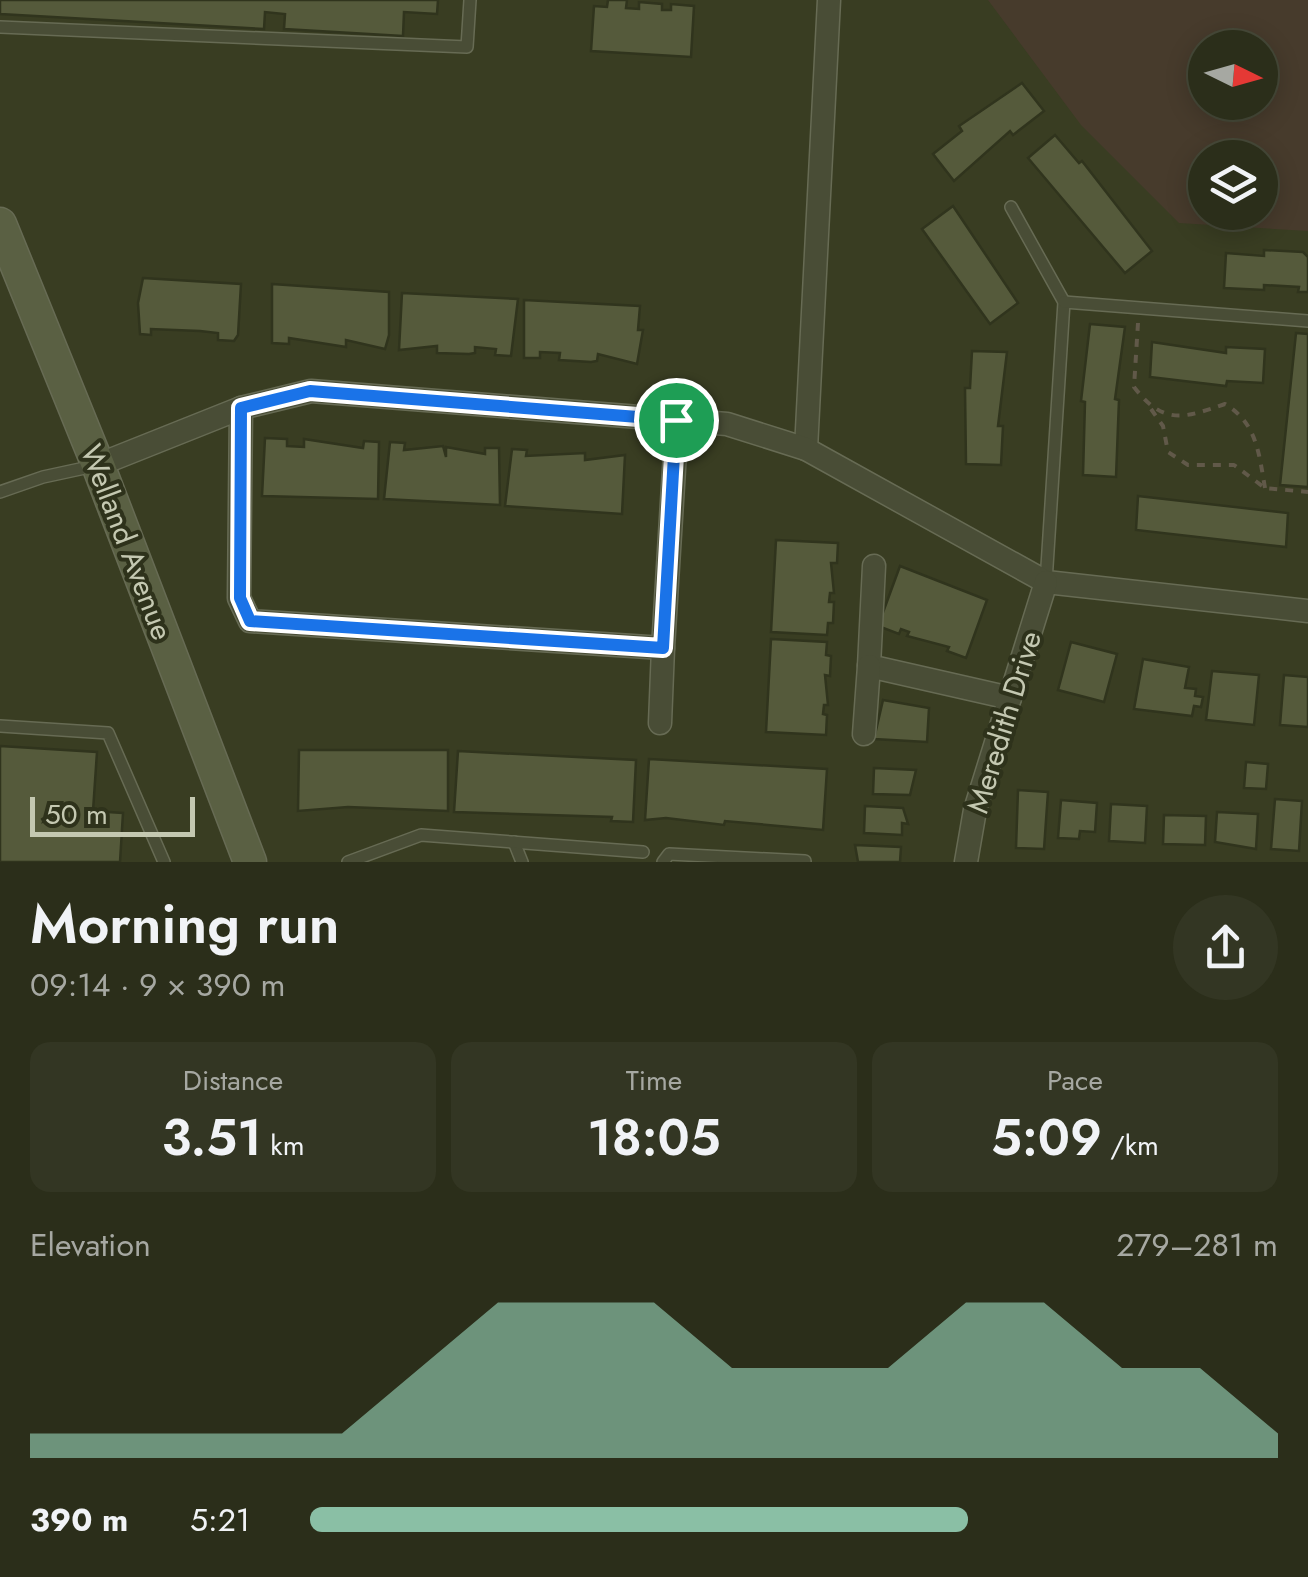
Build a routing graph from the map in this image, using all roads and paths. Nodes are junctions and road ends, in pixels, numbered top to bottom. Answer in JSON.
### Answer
{"nodes":[{"id":1,"x":470,"y":0,"type":"edge"},
{"id":2,"x":829,"y":0,"type":"edge"},
{"id":3,"x":0,"y":27,"type":"edge"},
{"id":4,"x":1011,"y":207,"type":"dead end"},
{"id":5,"x":0,"y":224,"type":"edge"},
{"id":6,"x":1064,"y":302,"type":"junction"},
{"id":7,"x":1139,"y":308,"type":"junction"},
{"id":8,"x":1308,"y":321,"type":"edge"},
{"id":9,"x":241,"y":408,"type":"junction"},
{"id":10,"x":1151,"y":409,"type":"junction"},
{"id":11,"x":676,"y":420,"type":"junction"},
{"id":12,"x":806,"y":450,"type":"junction"},
{"id":13,"x":98,"y":465,"type":"junction"},
{"id":14,"x":1265,"y":488,"type":"junction"},
{"id":15,"x":0,"y":492,"type":"edge"},
{"id":16,"x":1308,"y":492,"type":"edge"},
{"id":17,"x":874,"y":566,"type":"dead end"},
{"id":18,"x":1046,"y":582,"type":"junction"},
{"id":19,"x":1308,"y":611,"type":"edge"},
{"id":20,"x":663,"y":648,"type":"junction"},
{"id":21,"x":869,"y":666,"type":"junction"},
{"id":22,"x":1010,"y":698,"type":"junction"},
{"id":23,"x":660,"y":723,"type":"dead end"},
{"id":24,"x":0,"y":726,"type":"edge"},
{"id":25,"x":864,"y":734,"type":"dead end"},
{"id":26,"x":514,"y":842,"type":"junction"},
{"id":27,"x":643,"y":852,"type":"dead end"},
{"id":28,"x":727,"y":859,"type":"edge"},
{"id":29,"x":805,"y":860,"type":"edge"},
{"id":30,"x":164,"y":862,"type":"edge"},
{"id":31,"x":250,"y":862,"type":"edge"},
{"id":32,"x":348,"y":862,"type":"edge"},
{"id":33,"x":522,"y":862,"type":"edge"},
{"id":34,"x":664,"y":862,"type":"edge"},
{"id":35,"x":966,"y":862,"type":"edge"}],
"edges":[{"from":1,"to":3,"type":"lane"},
{"from":2,"to":12,"type":"street"},
{"from":4,"to":6,"type":"lane"},
{"from":5,"to":13,"type":"street","name":"Welland Avenue"},
{"from":6,"to":7,"type":"lane"},
{"from":6,"to":18,"type":"lane"},
{"from":7,"to":8,"type":"lane"},
{"from":7,"to":10,"type":"path"},
{"from":9,"to":11,"type":"street"},
{"from":9,"to":13,"type":"street"},
{"from":9,"to":20,"type":"street"},
{"from":10,"to":14,"type":"path"},
{"from":10,"to":14,"type":"path"},
{"from":11,"to":12,"type":"street"},
{"from":11,"to":20,"type":"street"},
{"from":12,"to":18,"type":"street"},
{"from":13,"to":15,"type":"lane"},
{"from":13,"to":31,"type":"street","name":"Welland Avenue"},
{"from":14,"to":16,"type":"path"},
{"from":17,"to":21,"type":"street"},
{"from":18,"to":19,"type":"street"},
{"from":18,"to":22,"type":"street","name":"Meredith Drive"},
{"from":20,"to":23,"type":"street"},
{"from":21,"to":22,"type":"street"},
{"from":21,"to":25,"type":"street"},
{"from":22,"to":35,"type":"street","name":"Meredith Drive"},
{"from":24,"to":30,"type":"lane"},
{"from":26,"to":27,"type":"lane"},
{"from":26,"to":32,"type":"lane"},
{"from":26,"to":33,"type":"lane"},
{"from":28,"to":29,"type":"lane"},
{"from":28,"to":34,"type":"lane"}]}
